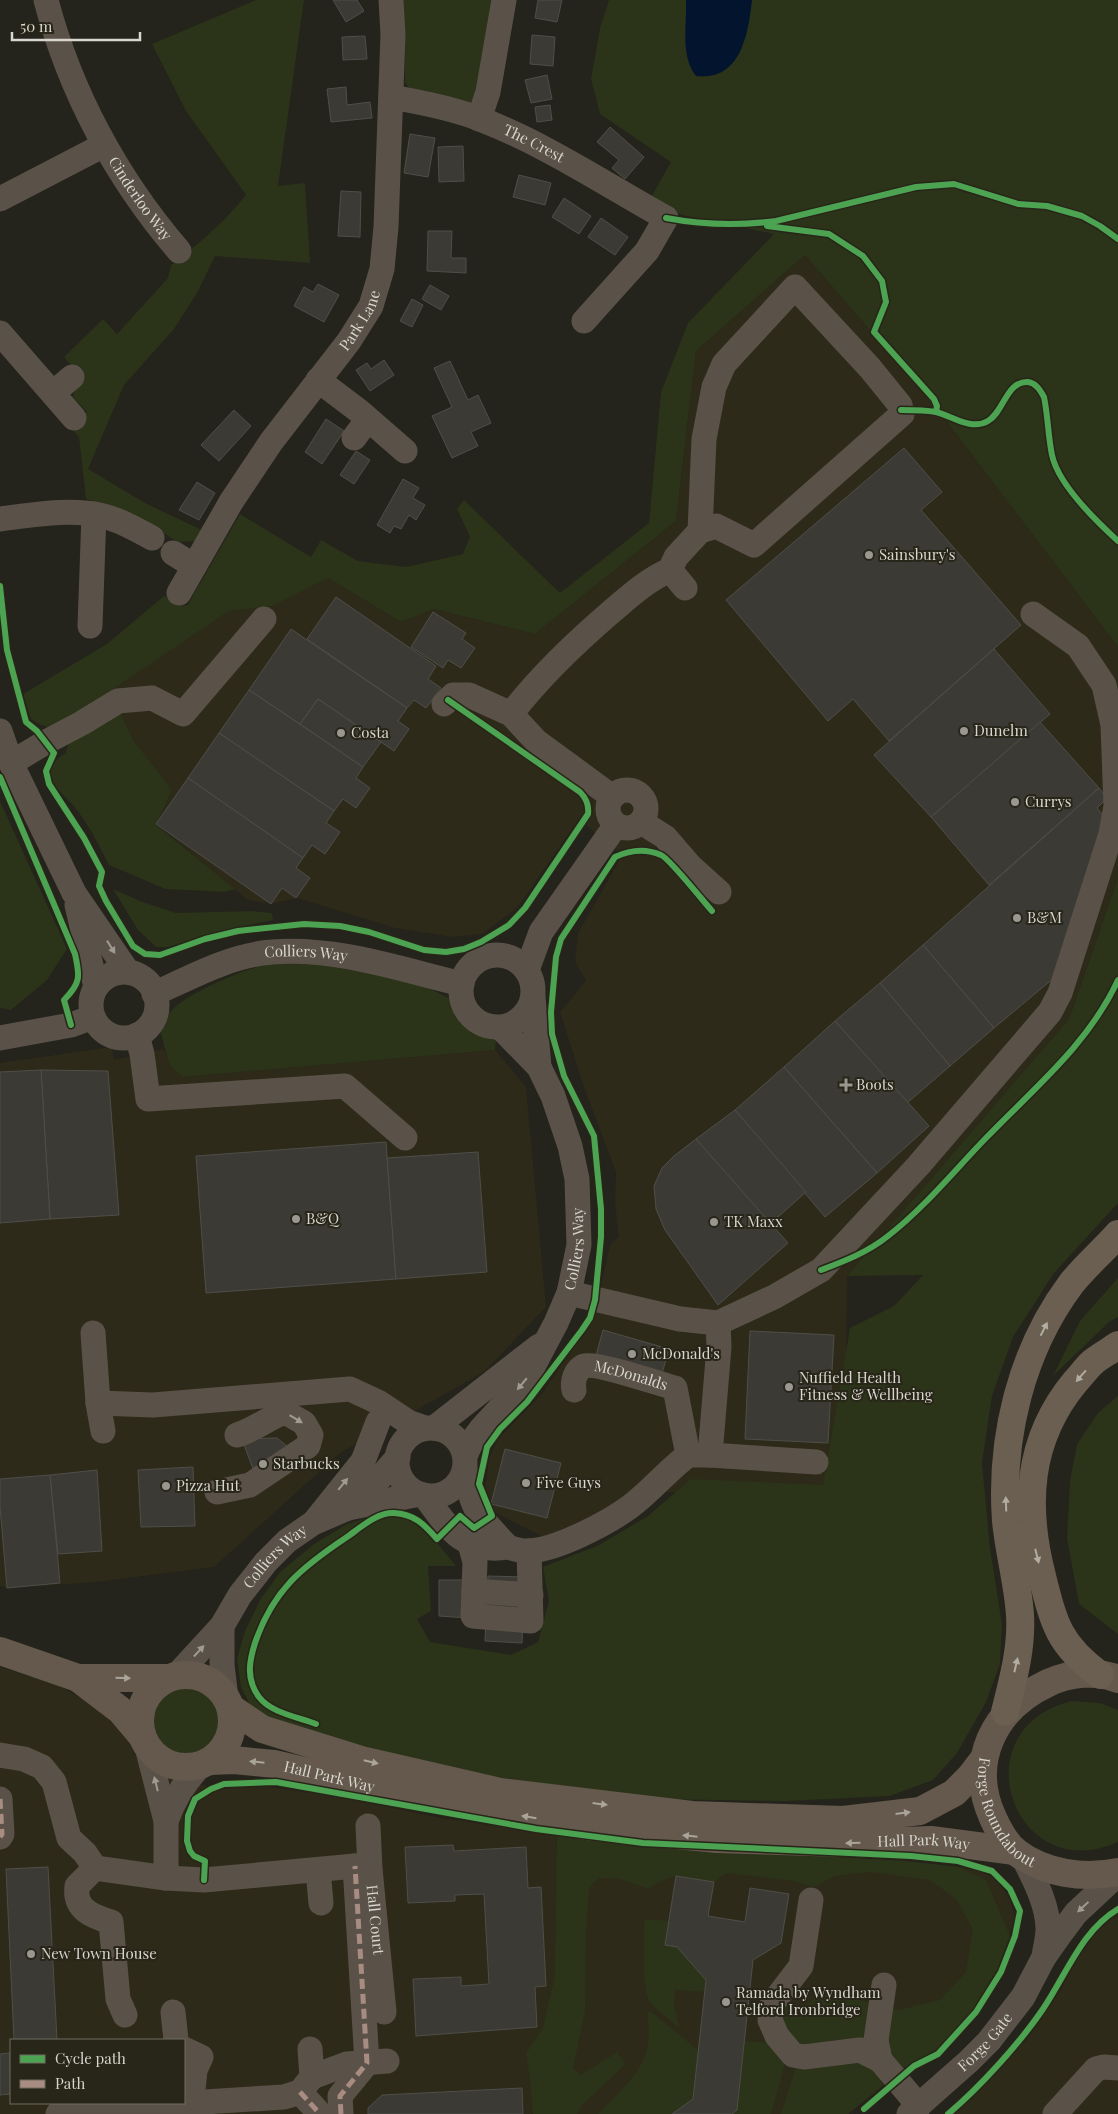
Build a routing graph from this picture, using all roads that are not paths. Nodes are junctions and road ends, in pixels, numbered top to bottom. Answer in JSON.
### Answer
{"nodes":[{"id":1,"x":46,"y":0,"type":"edge"},
{"id":2,"x":391,"y":0,"type":"edge"},
{"id":3,"x":504,"y":0,"type":"edge"},
{"id":4,"x":391,"y":96,"type":"junction"},
{"id":5,"x":479,"y":119,"type":"junction"},
{"id":6,"x":104,"y":145,"type":"junction"},
{"id":7,"x":0,"y":199,"type":"edge"},
{"id":8,"x":179,"y":251,"type":"dead end"},
{"id":9,"x":584,"y":321,"type":"dead end"},
{"id":10,"x":0,"y":333,"type":"edge"},
{"id":11,"x":72,"y":377,"type":"dead end"},
{"id":12,"x":318,"y":380,"type":"junction"},
{"id":13,"x":53,"y":393,"type":"junction"},
{"id":14,"x":74,"y":418,"type":"dead end"},
{"id":15,"x":405,"y":451,"type":"dead end"},
{"id":16,"x":94,"y":514,"type":"junction"},
{"id":17,"x":0,"y":519,"type":"edge"},
{"id":18,"x":700,"y":531,"type":"junction"},
{"id":19,"x":152,"y":538,"type":"dead end"},
{"id":20,"x":173,"y":553,"type":"dead end"},
{"id":21,"x":194,"y":566,"type":"junction"},
{"id":22,"x":179,"y":592,"type":"dead end"},
{"id":23,"x":1033,"y":614,"type":"dead end"},
{"id":24,"x":264,"y":619,"type":"dead end"},
{"id":25,"x":90,"y":626,"type":"dead end"},
{"id":26,"x":444,"y":704,"type":"dead end"},
{"id":27,"x":511,"y":714,"type":"junction"},
{"id":28,"x":0,"y":731,"type":"edge"},
{"id":29,"x":11,"y":762,"type":"junction"},
{"id":30,"x":611,"y":796,"type":"junction"},
{"id":31,"x":641,"y":822,"type":"junction"},
{"id":32,"x":616,"y":825,"type":"junction"},
{"id":33,"x":720,"y":892,"type":"dead end"},
{"id":34,"x":74,"y":893,"type":"junction"},
{"id":35,"x":541,"y":932,"type":"junction"},
{"id":36,"x":506,"y":956,"type":"junction"},
{"id":37,"x":527,"y":970,"type":"junction"},
{"id":38,"x":128,"y":972,"type":"junction"},
{"id":39,"x":462,"y":984,"type":"junction"},
{"id":40,"x":96,"y":986,"type":"junction"},
{"id":41,"x":154,"y":994,"type":"junction"},
{"id":42,"x":533,"y":997,"type":"junction"},
{"id":43,"x":93,"y":1018,"type":"junction"},
{"id":44,"x":501,"y":1028,"type":"junction"},
{"id":45,"x":137,"y":1035,"type":"junction"},
{"id":46,"x":0,"y":1038,"type":"edge"},
{"id":47,"x":539,"y":1067,"type":"junction"},
{"id":48,"x":405,"y":1138,"type":"dead end"},
{"id":49,"x":1118,"y":1234,"type":"edge"},
{"id":50,"x":569,"y":1293,"type":"junction"},
{"id":51,"x":718,"y":1323,"type":"junction"},
{"id":52,"x":93,"y":1333,"type":"dead end"},
{"id":53,"x":545,"y":1341,"type":"junction"},
{"id":54,"x":1118,"y":1345,"type":"edge"},
{"id":55,"x":574,"y":1390,"type":"dead end"},
{"id":56,"x":365,"y":1396,"type":"junction"},
{"id":57,"x":98,"y":1404,"type":"junction"},
{"id":58,"x":378,"y":1422,"type":"junction"},
{"id":59,"x":430,"y":1428,"type":"junction"},
{"id":60,"x":103,"y":1431,"type":"dead end"},
{"id":61,"x":237,"y":1435,"type":"dead end"},
{"id":62,"x":694,"y":1450,"type":"junction"},
{"id":63,"x":398,"y":1454,"type":"junction"},
{"id":64,"x":816,"y":1462,"type":"dead end"},
{"id":65,"x":465,"y":1463,"type":"junction"},
{"id":66,"x":217,"y":1492,"type":"dead end"},
{"id":67,"x":422,"y":1494,"type":"junction"},
{"id":68,"x":348,"y":1508,"type":"junction"},
{"id":69,"x":313,"y":1523,"type":"junction"},
{"id":70,"x":470,"y":1544,"type":"junction"},
{"id":71,"x":519,"y":1549,"type":"junction"},
{"id":72,"x":222,"y":1626,"type":"junction"},
{"id":73,"x":0,"y":1651,"type":"edge"},
{"id":74,"x":172,"y":1677,"type":"junction"},
{"id":75,"x":1112,"y":1677,"type":"edge"},
{"id":76,"x":78,"y":1678,"type":"junction"},
{"id":77,"x":228,"y":1703,"type":"junction"},
{"id":78,"x":1005,"y":1712,"type":"junction"},
{"id":79,"x":145,"y":1741,"type":"junction"},
{"id":80,"x":0,"y":1754,"type":"edge"},
{"id":81,"x":983,"y":1760,"type":"junction"},
{"id":82,"x":205,"y":1763,"type":"junction"},
{"id":83,"x":323,"y":1763,"type":"junction"},
{"id":84,"x":0,"y":1799,"type":"edge"},
{"id":85,"x":166,"y":1821,"type":"junction"},
{"id":86,"x":368,"y":1826,"type":"dead end"},
{"id":87,"x":0,"y":1837,"type":"edge"},
{"id":88,"x":1018,"y":1853,"type":"junction"},
{"id":89,"x":96,"y":1868,"type":"junction"},
{"id":90,"x":362,"y":1868,"type":"junction"},
{"id":91,"x":318,"y":1870,"type":"junction"},
{"id":92,"x":1118,"y":1873,"type":"edge"},
{"id":93,"x":166,"y":1878,"type":"junction"},
{"id":94,"x":811,"y":1900,"type":"dead end"},
{"id":95,"x":322,"y":1903,"type":"dead end"},
{"id":96,"x":1044,"y":1957,"type":"junction"},
{"id":97,"x":884,"y":1985,"type":"dead end"},
{"id":98,"x":173,"y":2012,"type":"dead end"},
{"id":99,"x":384,"y":2012,"type":"dead end"},
{"id":100,"x":125,"y":2015,"type":"dead end"},
{"id":101,"x":176,"y":2039,"type":"edge"},
{"id":102,"x":310,"y":2049,"type":"dead end"},
{"id":103,"x":192,"y":2053,"type":"edge"},
{"id":104,"x":880,"y":2060,"type":"junction"},
{"id":105,"x":377,"y":2062,"type":"junction"},
{"id":106,"x":1118,"y":2068,"type":"edge"},
{"id":107,"x":306,"y":2085,"type":"junction"},
{"id":108,"x":185,"y":2102,"type":"edge"},
{"id":109,"x":185,"y":2103,"type":"edge"},
{"id":110,"x":168,"y":2104,"type":"edge"},
{"id":111,"x":914,"y":2110,"type":"edge"},
{"id":112,"x":58,"y":2114,"type":"edge"},
{"id":113,"x":320,"y":2114,"type":"edge"},
{"id":114,"x":341,"y":2114,"type":"edge"},
{"id":115,"x":1055,"y":2114,"type":"edge"}],
"edges":[{"from":1,"to":6,"type":"street","name":"Cinderloo Way"},
{"from":2,"to":4,"type":"street","name":"Park Lane"},
{"from":3,"to":5,"type":"street"},
{"from":4,"to":5,"type":"street","name":"The Crest"},
{"from":4,"to":12,"type":"street","name":"Park Lane"},
{"from":5,"to":9,"type":"street","name":"The Crest"},
{"from":6,"to":7,"type":"street","name":"Cinderloo Way"},
{"from":6,"to":8,"type":"street","name":"Cinderloo Way"},
{"from":10,"to":13,"type":"street"},
{"from":11,"to":13,"type":"street"},
{"from":12,"to":15,"type":"street"},
{"from":12,"to":21,"type":"street","name":"Park Lane"},
{"from":13,"to":14,"type":"street"},
{"from":16,"to":17,"type":"street"},
{"from":16,"to":19,"type":"street"},
{"from":16,"to":25,"type":"street"},
{"from":18,"to":18,"type":"street"},
{"from":18,"to":27,"type":"street"},
{"from":20,"to":21,"type":"street"},
{"from":21,"to":22,"type":"street","name":"Park Lane"},
{"from":23,"to":51,"type":"street"},
{"from":24,"to":29,"type":"street"},
{"from":26,"to":27,"type":"street"},
{"from":27,"to":30,"type":"street"},
{"from":28,"to":29,"type":"street"},
{"from":29,"to":34,"type":"street"},
{"from":30,"to":31,"type":"street"},
{"from":30,"to":32,"type":"street"},
{"from":31,"to":32,"type":"street"},
{"from":31,"to":33,"type":"street"},
{"from":32,"to":35,"type":"street"},
{"from":34,"to":38,"type":"street","one_way":true},
{"from":34,"to":40,"type":"street"},
{"from":35,"to":36,"type":"street"},
{"from":35,"to":37,"type":"street"},
{"from":36,"to":37,"type":"street"},
{"from":36,"to":39,"type":"street"},
{"from":37,"to":42,"type":"street","name":"Colliers Way"},
{"from":38,"to":40,"type":"street"},
{"from":38,"to":41,"type":"street"},
{"from":39,"to":41,"type":"street","name":"Colliers Way"},
{"from":39,"to":44,"type":"street"},
{"from":40,"to":43,"type":"street"},
{"from":41,"to":45,"type":"street"},
{"from":42,"to":44,"type":"street"},
{"from":42,"to":47,"type":"street","name":"Colliers Way"},
{"from":43,"to":45,"type":"street"},
{"from":43,"to":46,"type":"street"},
{"from":44,"to":47,"type":"street","name":"Colliers Way"},
{"from":45,"to":48,"type":"street"},
{"from":47,"to":50,"type":"street","name":"Colliers Way"},
{"from":78,"to":49,"type":"highway","one_way":true},
{"from":50,"to":51,"type":"street"},
{"from":50,"to":53,"type":"street","name":"Colliers Way"},
{"from":51,"to":62,"type":"street"},
{"from":52,"to":57,"type":"street"},
{"from":53,"to":59,"type":"street","name":"Colliers Way"},
{"from":53,"to":65,"type":"street","name":"Colliers Way","one_way":true},
{"from":54,"to":75,"type":"highway","one_way":true},
{"from":55,"to":62,"type":"street","name":"McDonalds"},
{"from":56,"to":57,"type":"street"},
{"from":56,"to":58,"type":"street"},
{"from":56,"to":59,"type":"street"},
{"from":57,"to":60,"type":"street"},
{"from":58,"to":63,"type":"street"},
{"from":69,"to":58,"type":"street","one_way":true},
{"from":59,"to":63,"type":"street","name":"Colliers Way"},
{"from":59,"to":65,"type":"street"},
{"from":61,"to":66,"type":"street","one_way":true},
{"from":62,"to":64,"type":"street"},
{"from":62,"to":71,"type":"street"},
{"from":63,"to":67,"type":"street"},
{"from":63,"to":68,"type":"street","name":"Colliers Way"},
{"from":65,"to":67,"type":"street","name":"Colliers Way"},
{"from":65,"to":71,"type":"street"},
{"from":67,"to":68,"type":"street","name":"Colliers Way"},
{"from":67,"to":70,"type":"street"},
{"from":68,"to":69,"type":"street","name":"Colliers Way"},
{"from":69,"to":72,"type":"street","name":"Colliers Way"},
{"from":70,"to":71,"type":"street"},
{"from":70,"to":71,"type":"street"},
{"from":74,"to":72,"type":"street","name":"Colliers Way","one_way":true},
{"from":72,"to":77,"type":"street","name":"Colliers Way"},
{"from":73,"to":76,"type":"main road"},
{"from":76,"to":74,"type":"main road","one_way":true},
{"from":74,"to":77,"type":"main road"},
{"from":74,"to":79,"type":"main road"},
{"from":75,"to":78,"type":"main road","name":"Forge Roundabout"},
{"from":76,"to":79,"type":"main road"},
{"from":77,"to":82,"type":"main road"},
{"from":77,"to":83,"type":"main road","name":"Hall Park Way"},
{"from":78,"to":81,"type":"main road","name":"Forge Roundabout"},
{"from":79,"to":82,"type":"main road"},
{"from":85,"to":79,"type":"street","one_way":true},
{"from":80,"to":89,"type":"street"},
{"from":83,"to":81,"type":"main road","name":"Hall Park Way","one_way":true},
{"from":81,"to":88,"type":"main road","name":"Forge Roundabout"},
{"from":83,"to":82,"type":"main road","name":"Hall Park Way","one_way":true},
{"from":82,"to":85,"type":"street"},
{"from":88,"to":83,"type":"main road","name":"Hall Park Way","one_way":true},
{"from":84,"to":87,"type":"street"},
{"from":85,"to":93,"type":"street"},
{"from":86,"to":90,"type":"street","name":"Hall Court"},
{"from":88,"to":92,"type":"main road","name":"Forge Roundabout"},
{"from":88,"to":96,"type":"street","name":"Forge Gate"},
{"from":89,"to":93,"type":"street"},
{"from":89,"to":100,"type":"street"},
{"from":90,"to":91,"type":"street"},
{"from":90,"to":99,"type":"street","name":"Hall Court"},
{"from":90,"to":105,"type":"street"},
{"from":91,"to":93,"type":"street"},
{"from":91,"to":95,"type":"street"},
{"from":92,"to":96,"type":"street","name":"Forge Gate","one_way":true},
{"from":94,"to":104,"type":"street"},
{"from":96,"to":111,"type":"street","name":"Forge Gate"},
{"from":97,"to":104,"type":"street"},
{"from":98,"to":101,"type":"street"},
{"from":102,"to":107,"type":"street"},
{"from":103,"to":108,"type":"street"},
{"from":104,"to":111,"type":"street"},
{"from":105,"to":107,"type":"street"},
{"from":105,"to":114,"type":"street"},
{"from":106,"to":115,"type":"street"},
{"from":107,"to":109,"type":"street"},
{"from":107,"to":113,"type":"street"},
{"from":110,"to":112,"type":"street"}]}
